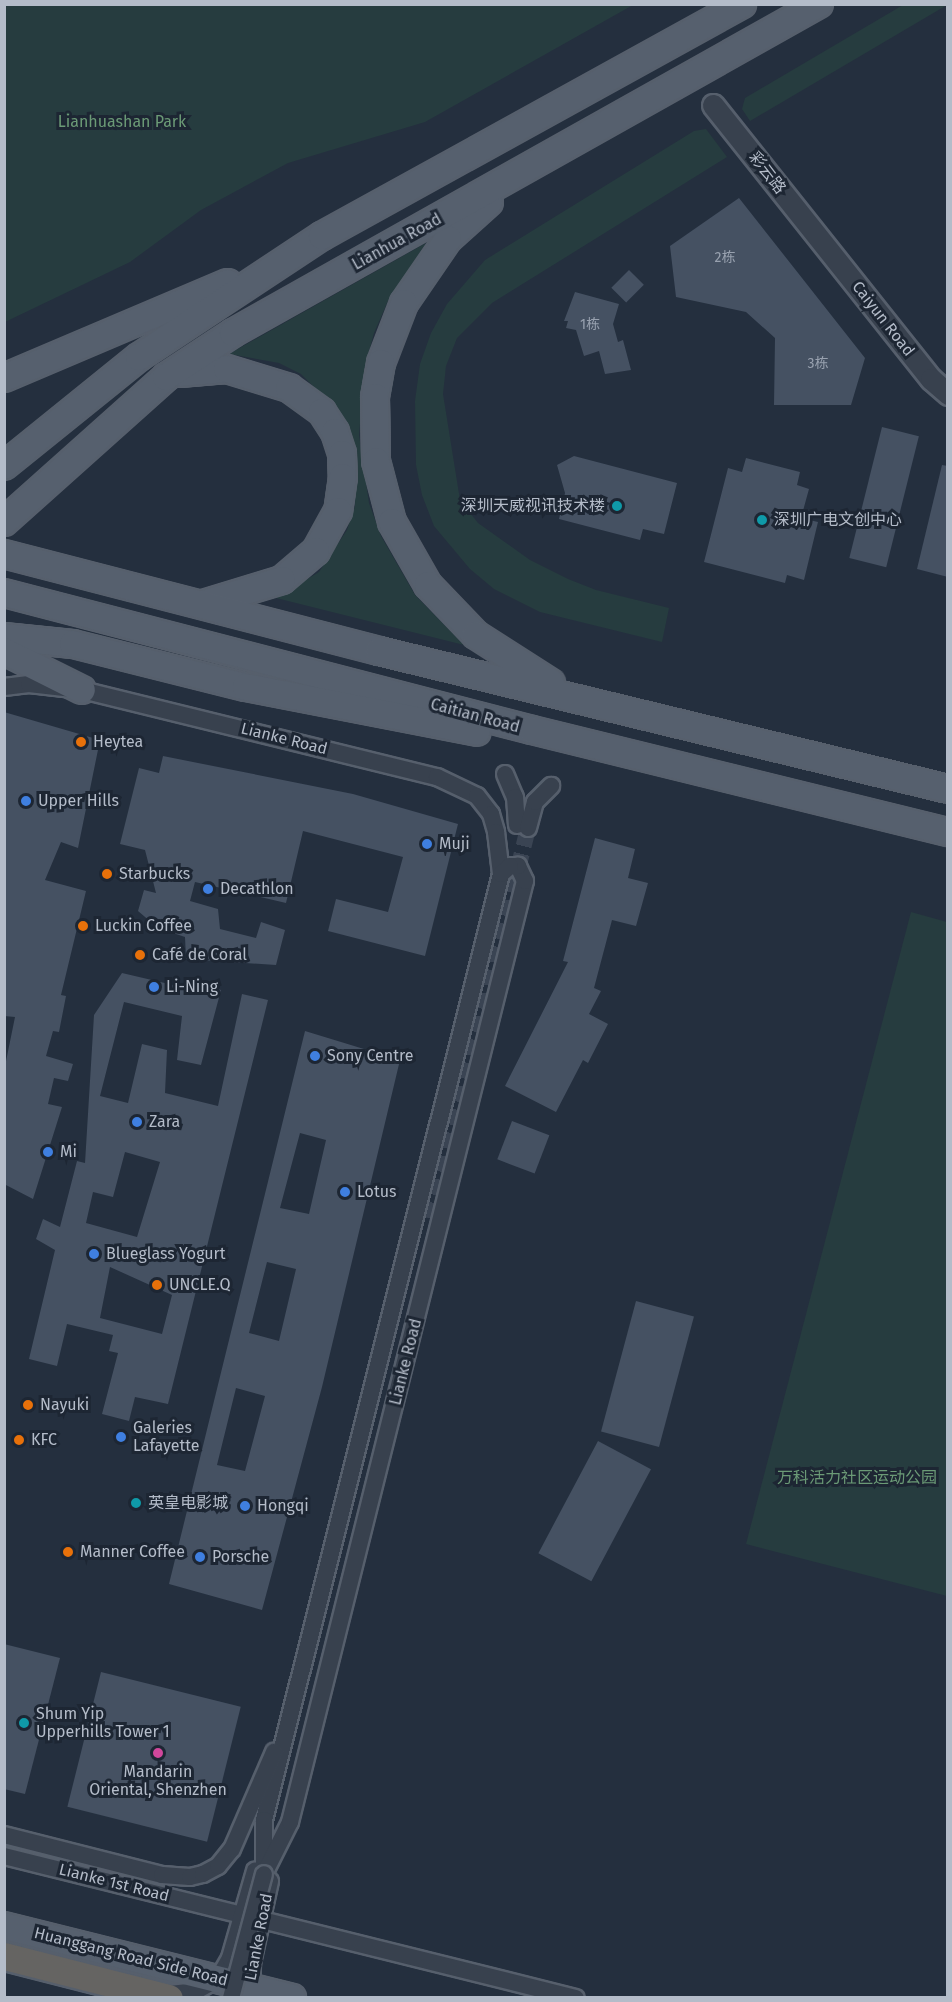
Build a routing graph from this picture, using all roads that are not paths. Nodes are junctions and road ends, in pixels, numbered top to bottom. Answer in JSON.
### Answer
{"nodes":[{"id":1,"x":742,"y":4,"type":"edge"},
{"id":2,"x":819,"y":4,"type":"edge"},
{"id":3,"x":713,"y":105,"type":"dead end"},
{"id":4,"x":525,"y":169,"type":"junction"},
{"id":5,"x":322,"y":236,"type":"junction"},
{"id":6,"x":166,"y":377,"type":"junction"},
{"id":7,"x":4,"y":378,"type":"edge"},
{"id":8,"x":948,"y":394,"type":"edge"},
{"id":9,"x":4,"y":466,"type":"edge"},
{"id":10,"x":4,"y":522,"type":"edge"},
{"id":11,"x":4,"y":554,"type":"edge"},
{"id":12,"x":4,"y":593,"type":"edge"},
{"id":13,"x":200,"y":605,"type":"junction"},
{"id":14,"x":4,"y":637,"type":"edge"},
{"id":15,"x":4,"y":651,"type":"edge"},
{"id":16,"x":4,"y":687,"type":"edge"},
{"id":17,"x":82,"y":690,"type":"junction"},
{"id":18,"x":577,"y":698,"type":"junction"},
{"id":19,"x":532,"y":730,"type":"junction"},
{"id":20,"x":505,"y":774,"type":"dead end"},
{"id":21,"x":551,"y":786,"type":"dead end"},
{"id":22,"x":948,"y":789,"type":"edge"},
{"id":23,"x":948,"y":832,"type":"edge"},
{"id":24,"x":501,"y":874,"type":"junction"},
{"id":25,"x":285,"y":1730,"type":"junction"},
{"id":26,"x":4,"y":1835,"type":"edge"},
{"id":27,"x":4,"y":1856,"type":"edge"},
{"id":28,"x":263,"y":1874,"type":"junction"},
{"id":29,"x":243,"y":1915,"type":"junction"},
{"id":30,"x":261,"y":1919,"type":"junction"},
{"id":31,"x":4,"y":1926,"type":"edge"},
{"id":32,"x":4,"y":1956,"type":"edge"},
{"id":33,"x":237,"y":1990,"type":"edge"},
{"id":34,"x":165,"y":1996,"type":"edge"},
{"id":35,"x":292,"y":1998,"type":"edge"},
{"id":36,"x":576,"y":1998,"type":"edge"}],
"edges":[{"from":1,"to":5,"type":"main road"},
{"from":2,"to":4,"type":"main road","name":"Lianhua Road"},
{"from":3,"to":8,"type":"street","name":"Caiyun Road"},
{"from":4,"to":6,"type":"main road","name":"Lianhua Road"},
{"from":4,"to":18,"type":"main road"},
{"from":5,"to":7,"type":"main road"},
{"from":5,"to":9,"type":"main road"},
{"from":6,"to":10,"type":"main road","name":"Lianhua Road"},
{"from":6,"to":13,"type":"main road"},
{"from":11,"to":13,"type":"main road"},
{"from":12,"to":19,"type":"main road","name":"Caitian Road"},
{"from":13,"to":18,"type":"main road"},
{"from":14,"to":19,"type":"main road"},
{"from":15,"to":17,"type":"main road"},
{"from":16,"to":17,"type":"street","name":"Lianke Road"},
{"from":17,"to":24,"type":"street","name":"Lianke Road"},
{"from":18,"to":22,"type":"main road"},
{"from":19,"to":23,"type":"main road","name":"Caitian Road"},
{"from":20,"to":21,"type":"street"},
{"from":24,"to":25,"type":"street","name":"Lianke Road"},
{"from":24,"to":28,"type":"street","name":"Lianke Road"},
{"from":25,"to":26,"type":"street"},
{"from":25,"to":28,"type":"street","name":"Lianke Road"},
{"from":27,"to":29,"type":"street","name":"Lianke 1st Road"},
{"from":28,"to":29,"type":"street","name":"Lianke Road"},
{"from":28,"to":30,"type":"street","name":"Lianke Road"},
{"from":28,"to":33,"type":"street","name":"Lianke Road","bridge":true},
{"from":29,"to":30,"type":"street","name":"Lianke 1st Road"},
{"from":29,"to":33,"type":"street","name":"Lianke Road"},
{"from":30,"to":33,"type":"street","name":"Lianke Road"},
{"from":30,"to":36,"type":"street","name":"Lianke 1st Road"},
{"from":31,"to":33,"type":"main road","name":"Huanggang Road Side Road"},
{"from":32,"to":34,"type":"highway"},
{"from":33,"to":34,"type":"street","name":"Lianke Road"},
{"from":33,"to":35,"type":"main road","name":"Huanggang Road Side Road"}]}
